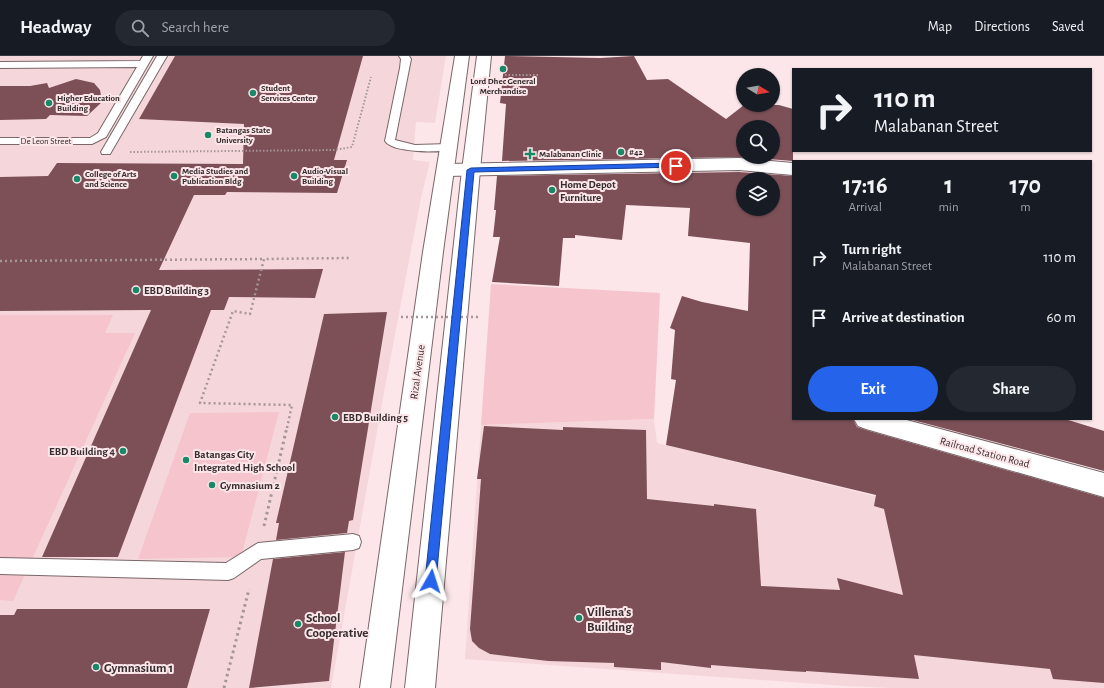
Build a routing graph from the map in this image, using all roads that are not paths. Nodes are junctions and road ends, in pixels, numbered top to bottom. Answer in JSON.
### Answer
{"nodes":[{"id":1,"x":45,"y":56,"type":"edge"},
{"id":2,"x":162,"y":56,"type":"edge"},
{"id":3,"x":404,"y":56,"type":"edge"},
{"id":4,"x":462,"y":56,"type":"edge"},
{"id":5,"x":484,"y":56,"type":"edge"},
{"id":6,"x":146,"y":60,"type":"edge"},
{"id":7,"x":0,"y":65,"type":"edge"},
{"id":8,"x":38,"y":65,"type":"junction"},
{"id":9,"x":0,"y":141,"type":"edge"},
{"id":10,"x":449,"y":147,"type":"junction"},
{"id":11,"x":106,"y":152,"type":"road end"},
{"id":12,"x":792,"y":169,"type":"edge"},
{"id":13,"x":446,"y":170,"type":"junction"},
{"id":14,"x":471,"y":170,"type":"junction"},
{"id":15,"x":870,"y":420,"type":"edge"},
{"id":16,"x":1104,"y":484,"type":"edge"},
{"id":17,"x":353,"y":542,"type":"dead end"},
{"id":18,"x":0,"y":566,"type":"edge"},
{"id":19,"x":376,"y":688,"type":"edge"},
{"id":20,"x":420,"y":688,"type":"edge"}],
"edges":[{"from":1,"to":8,"type":"lane"},
{"from":2,"to":11,"type":"lane"},
{"from":3,"to":10,"type":"lane"},
{"from":4,"to":10,"type":"main road","name":"Rizal Avenue"},
{"from":5,"to":14,"type":"main road"},
{"from":6,"to":8,"type":"lane"},
{"from":6,"to":9,"type":"lane","name":"De Leon Street"},
{"from":7,"to":8,"type":"lane"},
{"from":10,"to":13,"type":"main road","name":"Rizal Avenue"},
{"from":12,"to":14,"type":"main road"},
{"from":13,"to":14,"type":"main road"},
{"from":13,"to":19,"type":"main road","name":"Rizal Avenue"},
{"from":14,"to":20,"type":"main road"},
{"from":15,"to":16,"type":"main road","name":"Railroad Station Road"},
{"from":17,"to":18,"type":"lane"}]}
